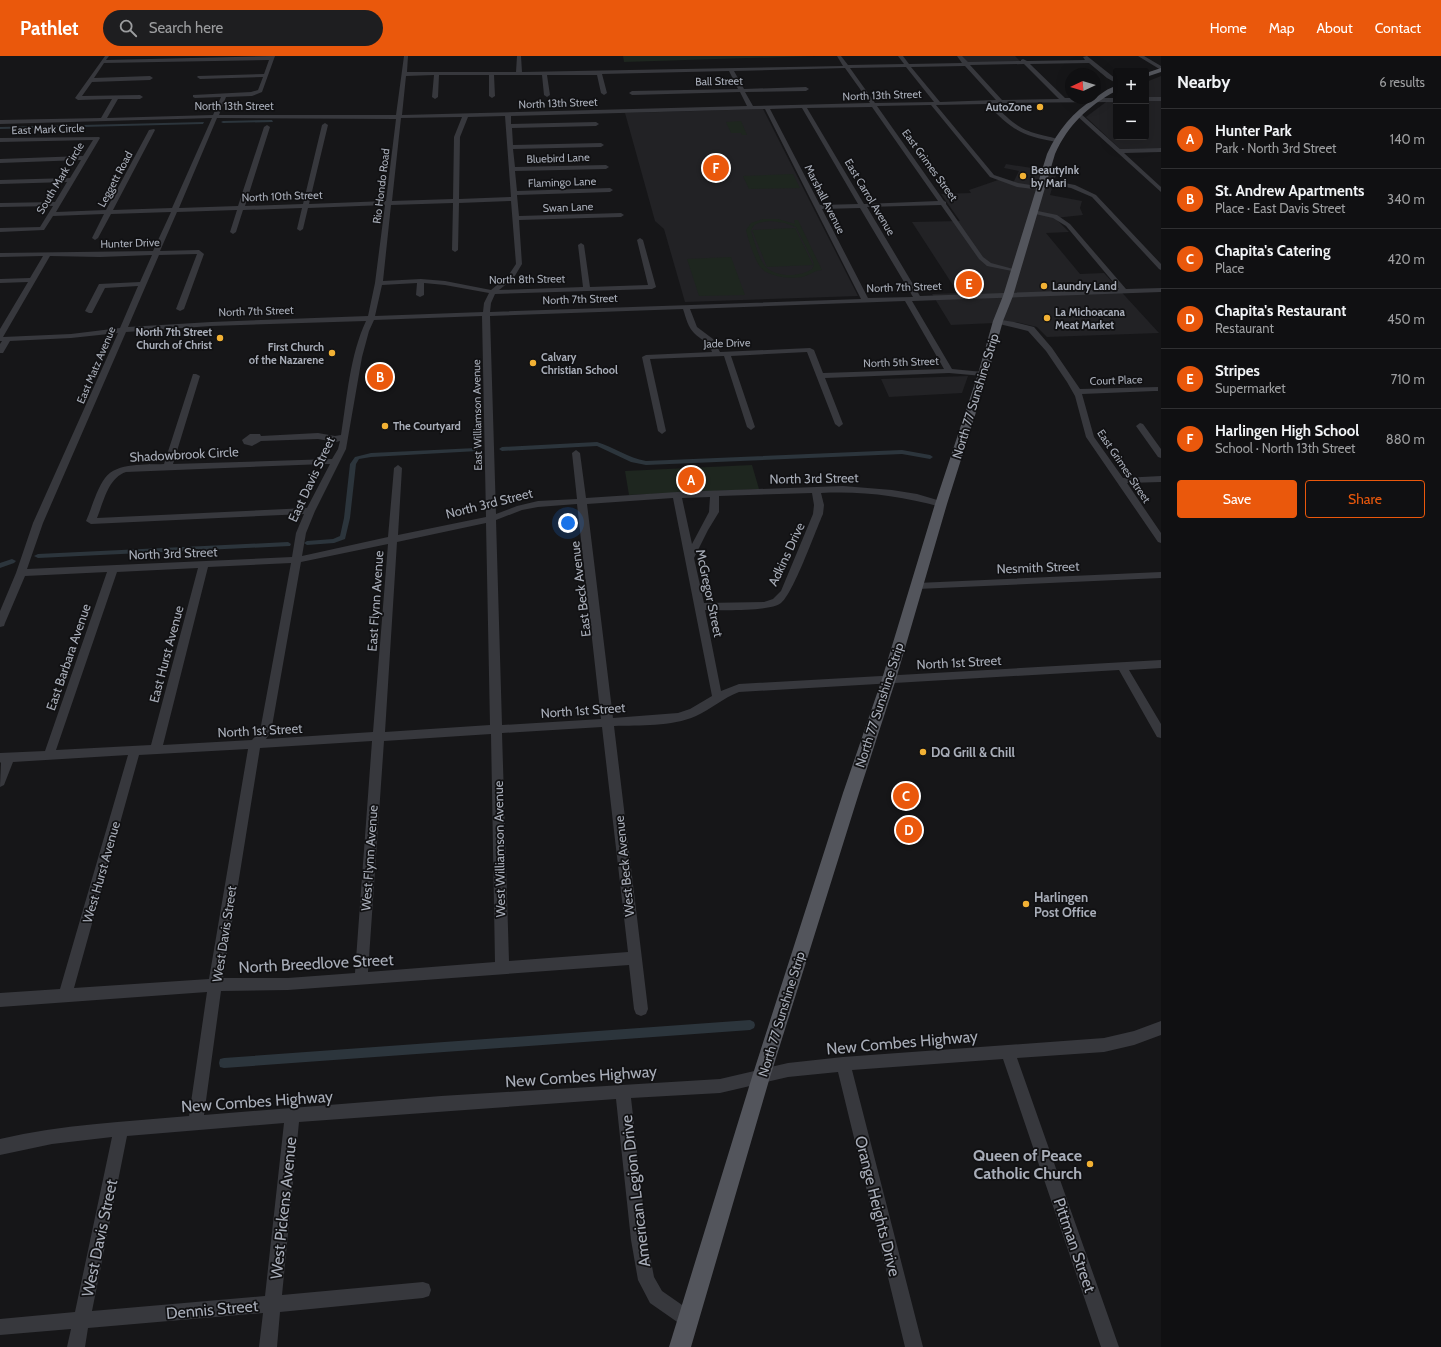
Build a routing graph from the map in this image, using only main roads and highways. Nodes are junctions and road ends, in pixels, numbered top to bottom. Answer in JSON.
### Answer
{"nodes":[{"id":1,"x":1161,"y":69,"type":"edge"},
{"id":2,"x":1149,"y":74,"type":"edge"},
{"id":3,"x":1113,"y":90,"type":"edge"},
{"id":4,"x":680,"y":1347,"type":"edge"}],
"edges":[{"from":1,"to":2,"type":"main road"},
{"from":3,"to":4,"type":"main road","name":"North 77 Sunshine Strip"}]}
